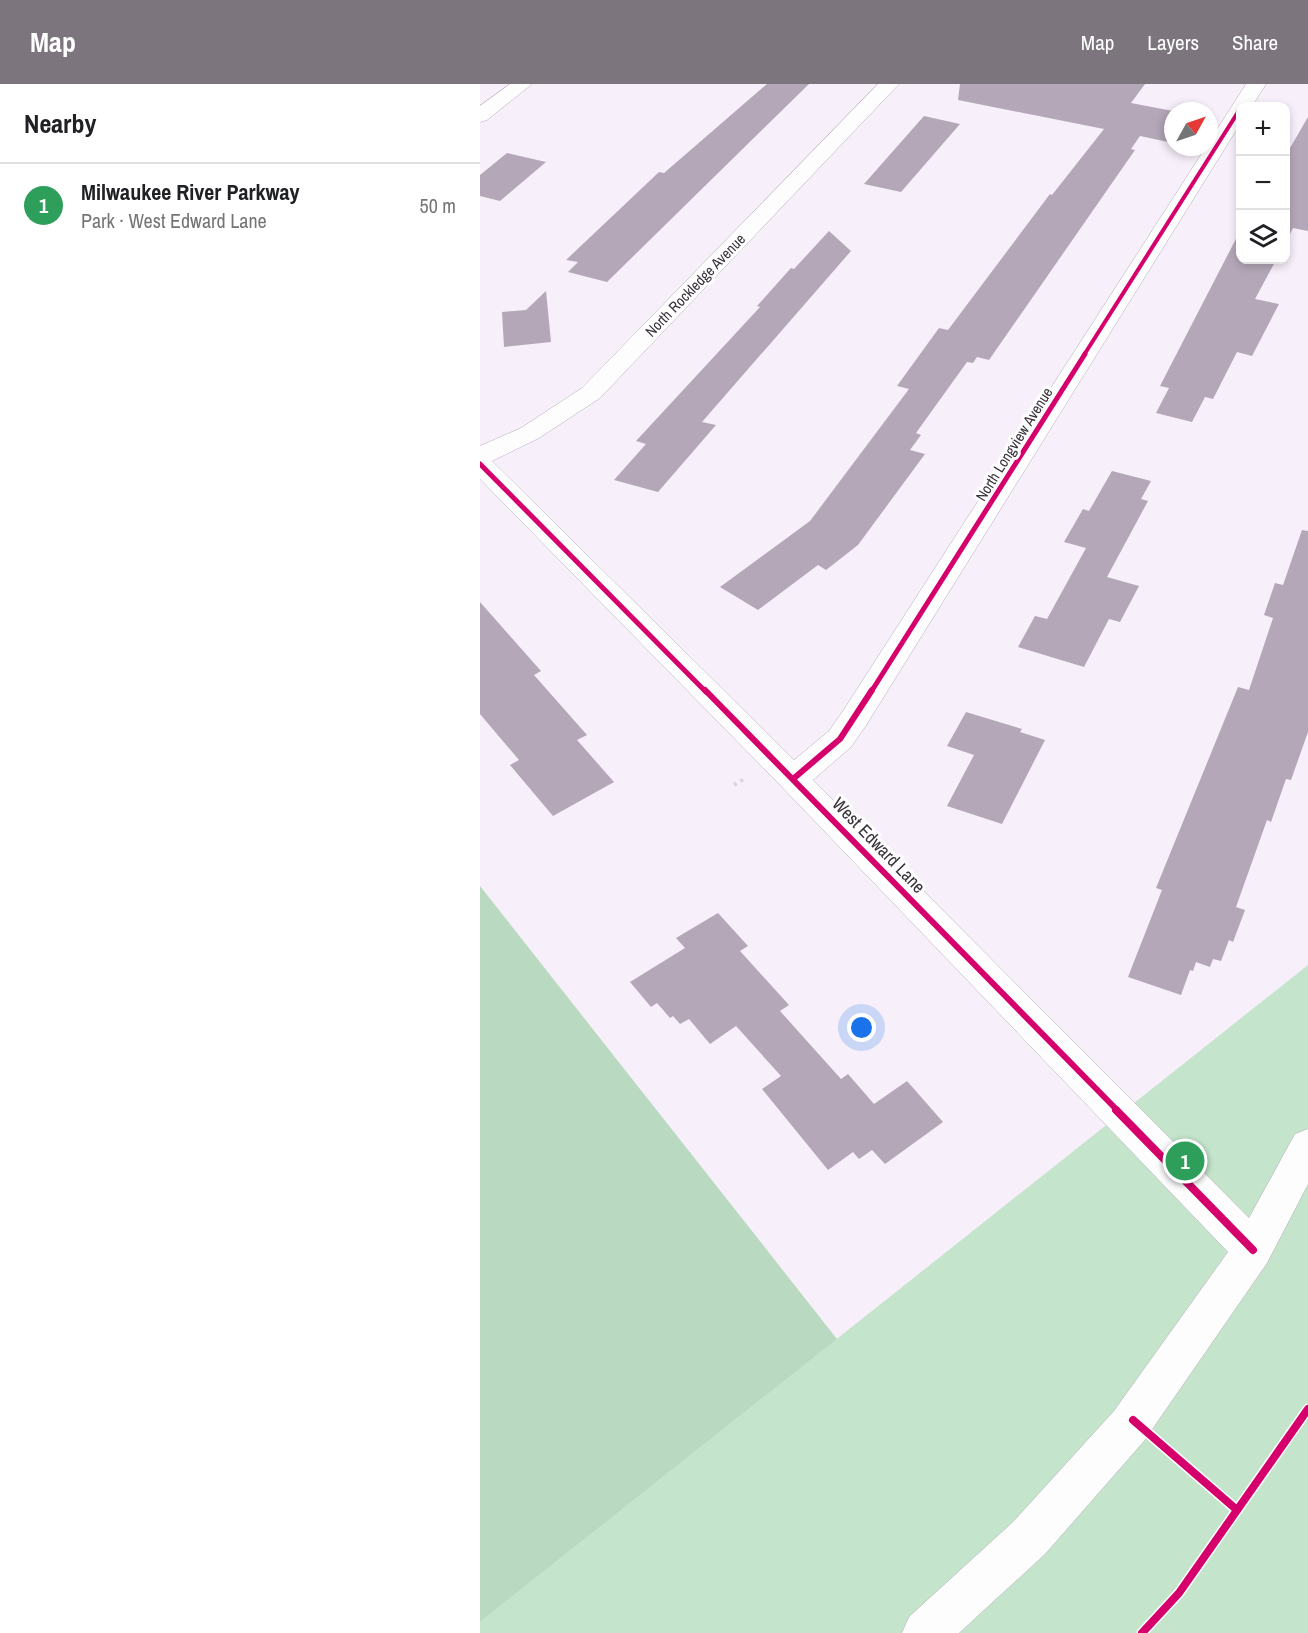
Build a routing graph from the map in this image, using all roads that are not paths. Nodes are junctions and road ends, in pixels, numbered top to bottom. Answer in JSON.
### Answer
{"nodes":[{"id":1,"x":522,"y":84,"type":"edge"},
{"id":2,"x":889,"y":84,"type":"edge"},
{"id":3,"x":1256,"y":84,"type":"edge"},
{"id":4,"x":1245,"y":102,"type":"edge"},
{"id":5,"x":480,"y":116,"type":"edge"},
{"id":6,"x":1236,"y":116,"type":"edge"},
{"id":7,"x":480,"y":456,"type":"edge"},
{"id":8,"x":480,"y":464,"type":"edge"},
{"id":9,"x":793,"y":779,"type":"junction"},
{"id":10,"x":1308,"y":1146,"type":"edge"},
{"id":11,"x":1253,"y":1250,"type":"junction"},
{"id":12,"x":925,"y":1633,"type":"edge"}],
"edges":[{"from":1,"to":5,"type":"street"},
{"from":2,"to":7,"type":"street","name":"North Rockledge Avenue"},
{"from":3,"to":4,"type":"street","name":"North Longview Avenue"},
{"from":6,"to":9,"type":"street","name":"North Longview Avenue"},
{"from":8,"to":9,"type":"street","name":"West Edward Lane"},
{"from":9,"to":11,"type":"street","name":"West Edward Lane"},
{"from":10,"to":11,"type":"street"},
{"from":11,"to":12,"type":"street"}]}
